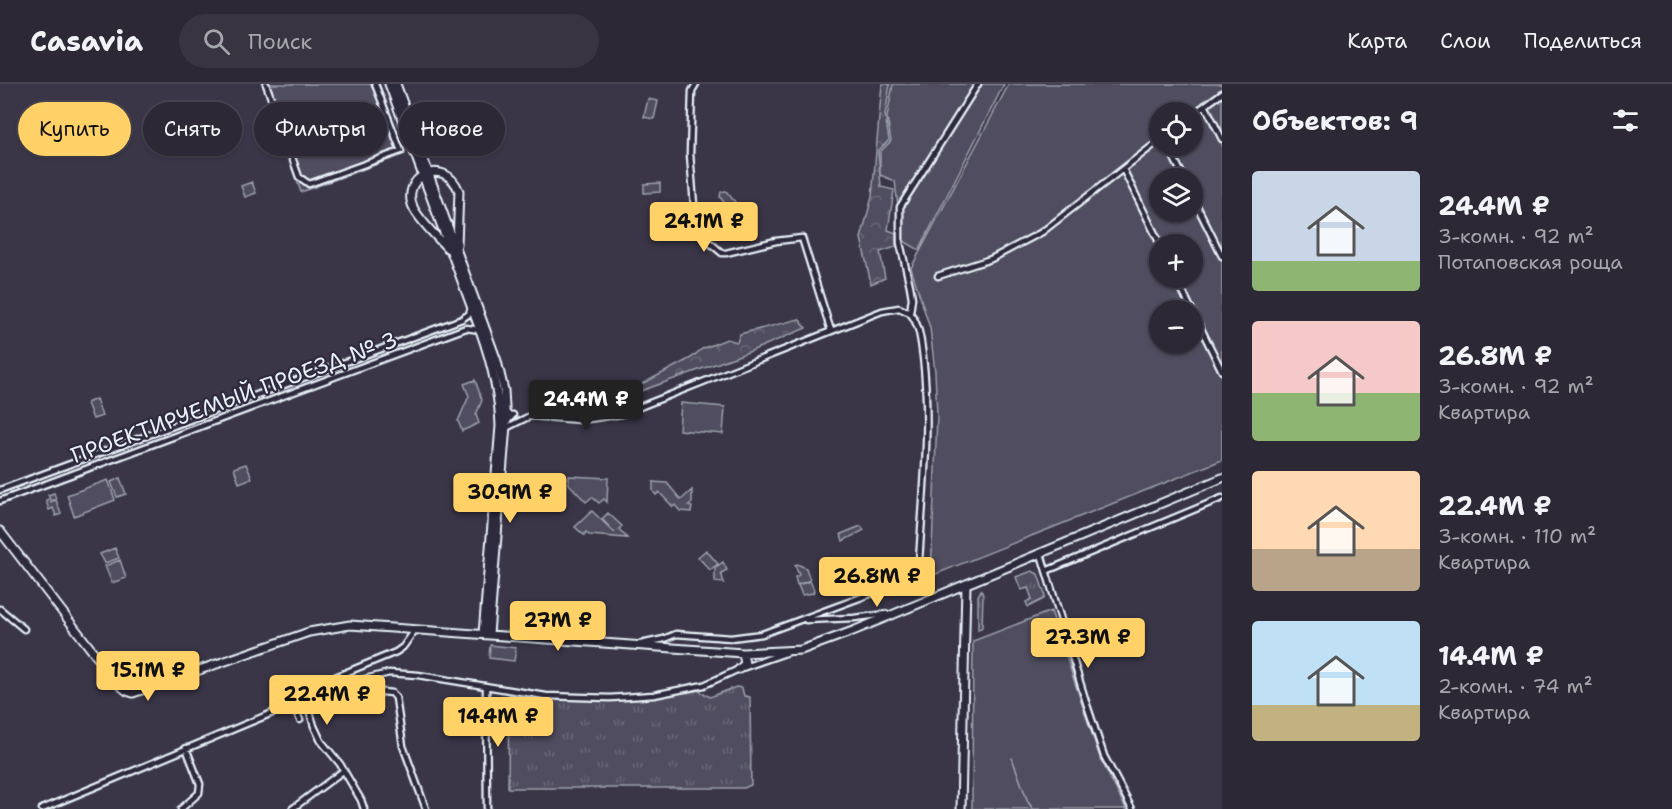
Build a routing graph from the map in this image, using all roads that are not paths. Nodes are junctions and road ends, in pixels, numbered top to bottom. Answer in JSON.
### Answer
{"nodes":[{"id":1,"x":266,"y":84,"type":"edge"},
{"id":2,"x":375,"y":84,"type":"edge"},
{"id":3,"x":389,"y":84,"type":"edge"},
{"id":4,"x":396,"y":84,"type":"edge"},
{"id":5,"x":696,"y":84,"type":"edge"},
{"id":6,"x":978,"y":84,"type":"edge"},
{"id":7,"x":1222,"y":93,"type":"edge"},
{"id":8,"x":1205,"y":105,"type":"joint"},
{"id":9,"x":1222,"y":140,"type":"edge"},
{"id":10,"x":1149,"y":149,"type":"edge"},
{"id":11,"x":1123,"y":169,"type":"junction"},
{"id":12,"x":425,"y":174,"type":"junction"},
{"id":13,"x":1203,"y":218,"type":"edge"},
{"id":14,"x":1155,"y":234,"type":"edge"},
{"id":15,"x":454,"y":252,"type":"junction"},
{"id":16,"x":1222,"y":256,"type":"edge"},
{"id":17,"x":938,"y":276,"type":"dead end"},
{"id":18,"x":1181,"y":288,"type":"edge"},
{"id":19,"x":471,"y":306,"type":"junction"},
{"id":20,"x":910,"y":313,"type":"junction"},
{"id":21,"x":480,"y":330,"type":"junction"},
{"id":22,"x":831,"y":331,"type":"junction"},
{"id":23,"x":1222,"y":370,"type":"edge"},
{"id":24,"x":503,"y":414,"type":"junction"},
{"id":25,"x":1222,"y":478,"type":"edge"},
{"id":26,"x":0,"y":490,"type":"edge"},
{"id":27,"x":1222,"y":498,"type":"edge"},
{"id":28,"x":0,"y":501,"type":"edge"},
{"id":29,"x":0,"y":531,"type":"edge"},
{"id":30,"x":1041,"y":555,"type":"junction"},
{"id":31,"x":1046,"y":571,"type":"junction"},
{"id":32,"x":966,"y":584,"type":"junction"},
{"id":33,"x":833,"y":608,"type":"junction"},
{"id":34,"x":0,"y":609,"type":"edge"},
{"id":35,"x":905,"y":610,"type":"junction"},
{"id":36,"x":835,"y":618,"type":"junction"},
{"id":37,"x":799,"y":621,"type":"junction"},
{"id":38,"x":24,"y":629,"type":"dead end"},
{"id":39,"x":416,"y":629,"type":"junction"},
{"id":40,"x":486,"y":634,"type":"junction"},
{"id":41,"x":629,"y":645,"type":"junction"},
{"id":42,"x":794,"y":651,"type":"junction"},
{"id":43,"x":743,"y":653,"type":"junction"},
{"id":44,"x":739,"y":669,"type":"junction"},
{"id":45,"x":486,"y":688,"type":"junction"},
{"id":46,"x":300,"y":720,"type":"dead end"},
{"id":47,"x":186,"y":748,"type":"junction"},
{"id":48,"x":343,"y":771,"type":"junction"},
{"id":49,"x":42,"y":809,"type":"edge"},
{"id":50,"x":181,"y":809,"type":"edge"},
{"id":51,"x":292,"y":809,"type":"edge"},
{"id":52,"x":364,"y":809,"type":"edge"},
{"id":53,"x":426,"y":809,"type":"edge"},
{"id":54,"x":487,"y":809,"type":"edge"},
{"id":55,"x":961,"y":809,"type":"edge"},
{"id":56,"x":1132,"y":809,"type":"edge"}],
"edges":[{"from":1,"to":2,"type":"street"},
{"from":3,"to":12,"type":"main road"},
{"from":4,"to":12,"type":"main road"},
{"from":5,"to":22,"type":"street"},
{"from":6,"to":20,"type":"street"},
{"from":7,"to":8,"type":"street"},
{"from":8,"to":9,"type":"street"},
{"from":10,"to":11,"type":"street"},
{"from":11,"to":14,"type":"street"},
{"from":11,"to":17,"type":"street"},
{"from":12,"to":15,"type":"main road"},
{"from":12,"to":15,"type":"main road"},
{"from":12,"to":15,"type":"main road"},
{"from":13,"to":16,"type":"street"},
{"from":15,"to":19,"type":"main road"},
{"from":15,"to":24,"type":"main road"},
{"from":18,"to":23,"type":"street"},
{"from":19,"to":21,"type":"main road"},
{"from":19,"to":26,"type":"street","name":"ПРОЕКТИРУЕМЫЙ ПРОЕЗД № 3"},
{"from":20,"to":22,"type":"street"},
{"from":20,"to":33,"type":"street"},
{"from":21,"to":24,"type":"main road"},
{"from":21,"to":28,"type":"street","name":"ПРОЕКТИРУЕМЫЙ ПРОЕЗД № 3"},
{"from":22,"to":24,"type":"street"},
{"from":24,"to":40,"type":"main road"},
{"from":25,"to":30,"type":"main road"},
{"from":27,"to":31,"type":"street"},
{"from":29,"to":39,"type":"main road"},
{"from":30,"to":31,"type":"street"},
{"from":30,"to":32,"type":"main road"},
{"from":31,"to":56,"type":"street"},
{"from":32,"to":35,"type":"main road"},
{"from":32,"to":55,"type":"main road"},
{"from":33,"to":36,"type":"street"},
{"from":33,"to":37,"type":"street"},
{"from":34,"to":38,"type":"street"},
{"from":35,"to":36,"type":"street"},
{"from":35,"to":42,"type":"main road"},
{"from":36,"to":37,"type":"street"},
{"from":37,"to":41,"type":"street"},
{"from":39,"to":40,"type":"main road"},
{"from":39,"to":48,"type":"street"},
{"from":40,"to":41,"type":"main road"},
{"from":41,"to":43,"type":"main road"},
{"from":42,"to":43,"type":"main road"},
{"from":42,"to":44,"type":"street"},
{"from":43,"to":44,"type":"main road"},
{"from":44,"to":45,"type":"street"},
{"from":45,"to":53,"type":"street"},
{"from":45,"to":54,"type":"street"},
{"from":46,"to":47,"type":"street"},
{"from":47,"to":49,"type":"street"},
{"from":47,"to":50,"type":"street"},
{"from":48,"to":51,"type":"street"},
{"from":48,"to":52,"type":"street"}]}
